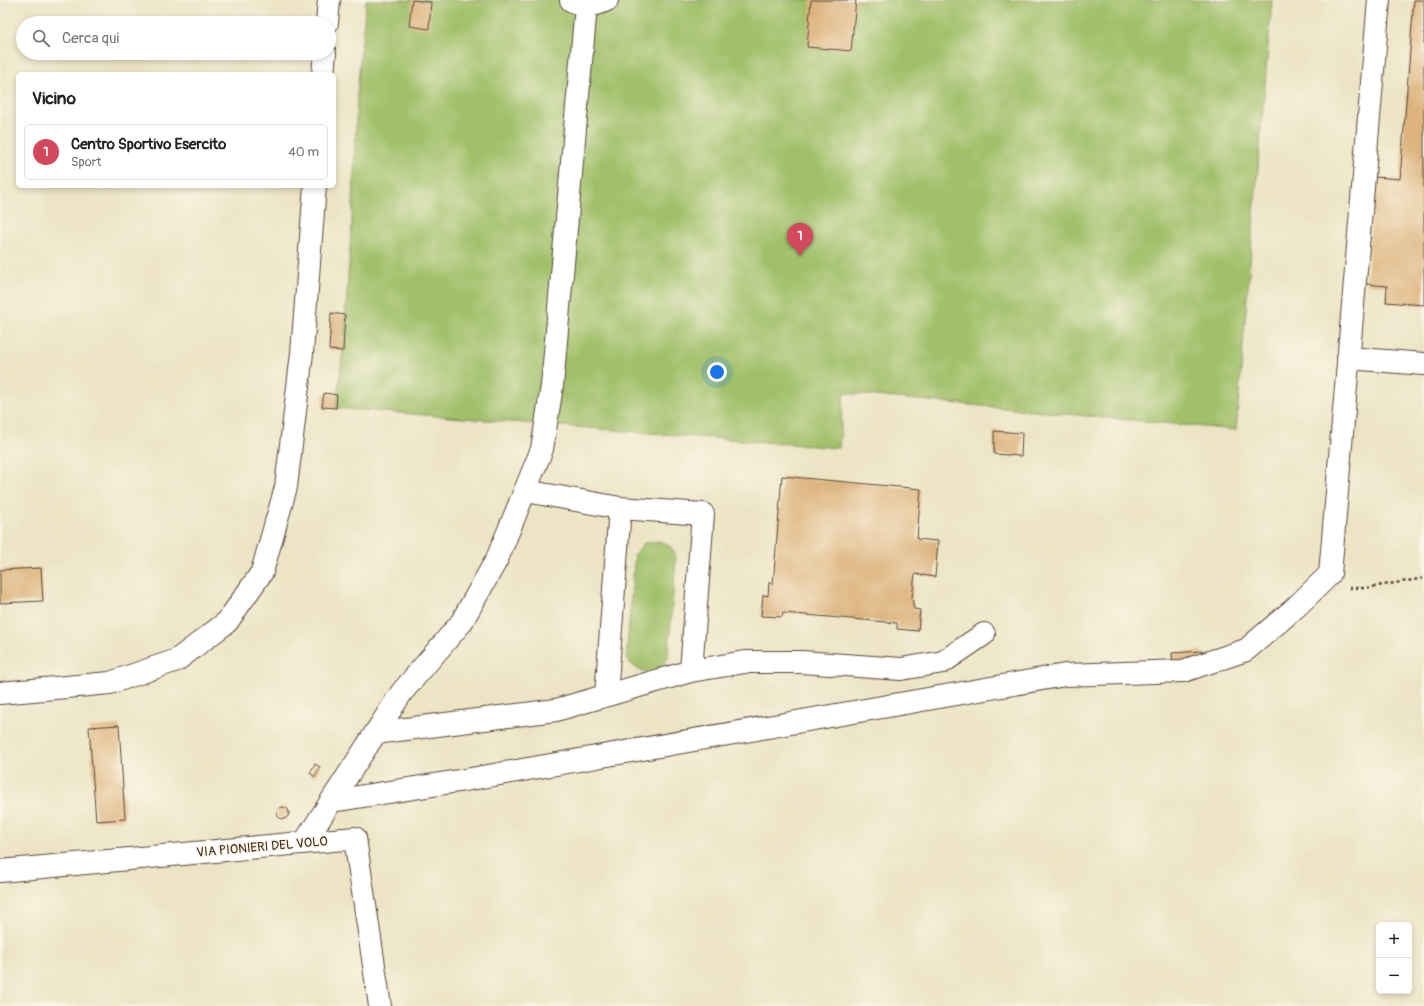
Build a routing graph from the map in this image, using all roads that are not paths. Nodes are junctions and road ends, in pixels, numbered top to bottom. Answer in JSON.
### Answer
{"nodes":[{"id":1,"x":329,"y":0,"type":"edge"},
{"id":2,"x":608,"y":0,"type":"edge"},
{"id":3,"x":1379,"y":0,"type":"edge"},
{"id":4,"x":579,"y":3,"type":"edge"},
{"id":5,"x":328,"y":16,"type":"edge"},
{"id":6,"x":324,"y":60,"type":"edge"},
{"id":7,"x":323,"y":72,"type":"edge"},
{"id":8,"x":315,"y":188,"type":"edge"},
{"id":9,"x":1348,"y":358,"type":"junction"},
{"id":10,"x":1424,"y":364,"type":"edge"},
{"id":11,"x":526,"y":491,"type":"junction"},
{"id":12,"x":620,"y":508,"type":"junction"},
{"id":13,"x":984,"y":634,"type":"dead end"},
{"id":14,"x":691,"y":671,"type":"junction"},
{"id":15,"x":0,"y":693,"type":"edge"},
{"id":16,"x":606,"y":696,"type":"junction"},
{"id":17,"x":376,"y":733,"type":"junction"},
{"id":18,"x":332,"y":801,"type":"junction"},
{"id":19,"x":304,"y":843,"type":"junction"},
{"id":20,"x":0,"y":872,"type":"edge"},
{"id":21,"x":380,"y":1006,"type":"edge"}],
"edges":[{"from":1,"to":5,"type":"street"},
{"from":2,"to":4,"type":"street"},
{"from":3,"to":9,"type":"street"},
{"from":4,"to":11,"type":"street"},
{"from":6,"to":7,"type":"street"},
{"from":8,"to":15,"type":"street"},
{"from":9,"to":10,"type":"street"},
{"from":9,"to":18,"type":"street"},
{"from":11,"to":12,"type":"street"},
{"from":11,"to":17,"type":"street"},
{"from":12,"to":14,"type":"street"},
{"from":12,"to":16,"type":"street"},
{"from":13,"to":14,"type":"street"},
{"from":14,"to":16,"type":"street"},
{"from":16,"to":17,"type":"street"},
{"from":17,"to":18,"type":"street"},
{"from":18,"to":19,"type":"street"},
{"from":19,"to":20,"type":"street","name":"VIA PIONIERI DEL VOLO"},
{"from":19,"to":21,"type":"street","name":"VIA PIONIERI DEL VOLO"}]}
